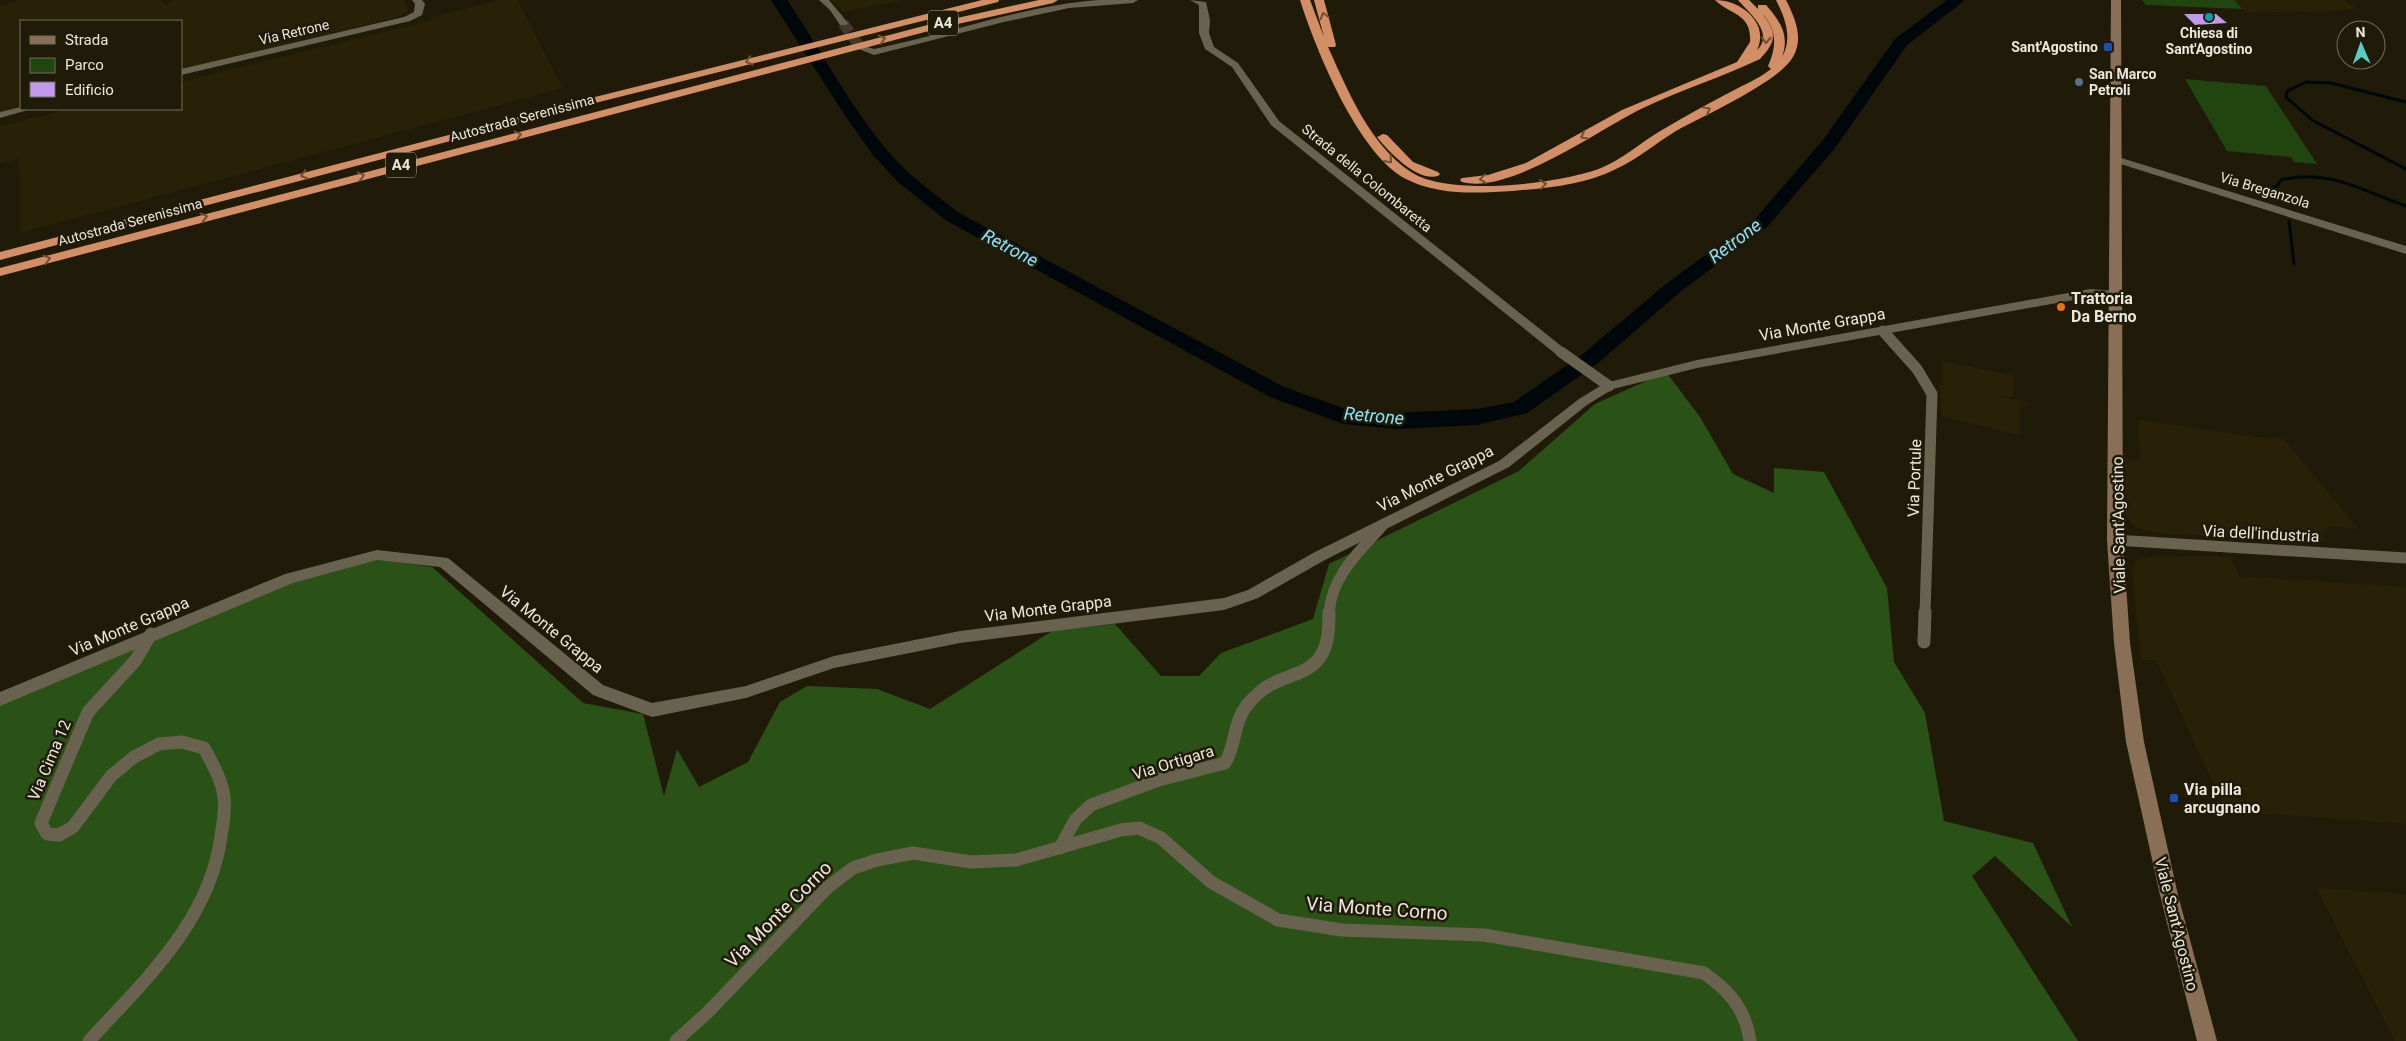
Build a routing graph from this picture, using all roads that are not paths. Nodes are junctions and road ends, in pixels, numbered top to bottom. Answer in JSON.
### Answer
{"nodes":[{"id":1,"x":417,"y":0,"type":"edge"},
{"id":2,"x":824,"y":0,"type":"edge"},
{"id":3,"x":994,"y":0,"type":"edge"},
{"id":4,"x":1053,"y":0,"type":"edge"},
{"id":5,"x":1133,"y":0,"type":"edge"},
{"id":6,"x":1195,"y":0,"type":"edge"},
{"id":7,"x":1319,"y":0,"type":"edge"},
{"id":8,"x":1720,"y":0,"type":"edge"},
{"id":9,"x":1743,"y":0,"type":"edge"},
{"id":10,"x":1754,"y":0,"type":"edge"},
{"id":11,"x":1782,"y":0,"type":"edge"},
{"id":12,"x":2116,"y":0,"type":"edge"},
{"id":13,"x":1306,"y":5,"type":"edge"},
{"id":14,"x":843,"y":23,"type":"tunnel mouth"},
{"id":15,"x":861,"y":48,"type":"dead end"},
{"id":16,"x":182,"y":72,"type":"edge"},
{"id":17,"x":1719,"y":73,"type":"junction"},
{"id":18,"x":1762,"y":79,"type":"junction"},
{"id":19,"x":22,"y":110,"type":"edge"},
{"id":20,"x":0,"y":115,"type":"edge"},
{"id":21,"x":2115,"y":159,"type":"junction"},
{"id":22,"x":2406,"y":250,"type":"edge"},
{"id":23,"x":0,"y":256,"type":"edge"},
{"id":24,"x":0,"y":272,"type":"edge"},
{"id":25,"x":2118,"y":295,"type":"junction"},
{"id":26,"x":1883,"y":331,"type":"junction"},
{"id":27,"x":1561,"y":352,"type":"joint"},
{"id":28,"x":1609,"y":386,"type":"junction"},
{"id":29,"x":1385,"y":522,"type":"junction"},
{"id":30,"x":2115,"y":540,"type":"junction"},
{"id":31,"x":2406,"y":558,"type":"edge"},
{"id":32,"x":152,"y":634,"type":"junction"},
{"id":33,"x":1924,"y":642,"type":"dead end"},
{"id":34,"x":0,"y":699,"type":"edge"},
{"id":35,"x":1060,"y":848,"type":"junction"},
{"id":36,"x":89,"y":1041,"type":"edge"},
{"id":37,"x":676,"y":1041,"type":"edge"},
{"id":38,"x":1750,"y":1041,"type":"edge"},
{"id":39,"x":2207,"y":1041,"type":"edge"}],
"edges":[{"from":1,"to":16,"type":"street","name":"Via Retrone"},
{"from":2,"to":14,"type":"street"},
{"from":3,"to":23,"type":"highway","name":"Autostrada Serenissima","number":"A4","one_way":true},
{"from":24,"to":4,"type":"highway","name":"Autostrada Serenissima","number":"A4","one_way":true},
{"from":5,"to":15,"type":"street"},
{"from":6,"to":27,"type":"street","name":"Strada della Colombaretta"},
{"from":17,"to":7,"type":"highway","one_way":true},
{"from":8,"to":17,"type":"highway"},
{"from":9,"to":17,"type":"highway","one_way":true},
{"from":10,"to":18,"type":"highway"},
{"from":11,"to":18,"type":"highway"},
{"from":12,"to":21,"type":"main road","name":"Viale Sant'Agostino"},
{"from":13,"to":18,"type":"highway","one_way":true},
{"from":19,"to":20,"type":"street"},
{"from":21,"to":22,"type":"street","name":"Via Breganzola"},
{"from":21,"to":25,"type":"main road","name":"Viale Sant'Agostino"},
{"from":25,"to":26,"type":"street","name":"Via Monte Grappa"},
{"from":25,"to":30,"type":"main road","name":"Viale Sant'Agostino"},
{"from":26,"to":28,"type":"street","name":"Via Monte Grappa"},
{"from":26,"to":33,"type":"street","name":"Via Portule"},
{"from":27,"to":28,"type":"street"},
{"from":28,"to":29,"type":"street","name":"Via Monte Grappa"},
{"from":29,"to":32,"type":"street","name":"Via Monte Grappa"},
{"from":29,"to":35,"type":"street","name":"Via Ortigara"},
{"from":30,"to":31,"type":"street","name":"Via dell'industria"},
{"from":30,"to":39,"type":"main road","name":"Viale Sant'Agostino"},
{"from":32,"to":34,"type":"street","name":"Via Monte Grappa"},
{"from":32,"to":36,"type":"street","name":"Via Cima 12"},
{"from":35,"to":37,"type":"street","name":"Via Monte Corno"},
{"from":35,"to":38,"type":"street","name":"Via Monte Corno"}]}
